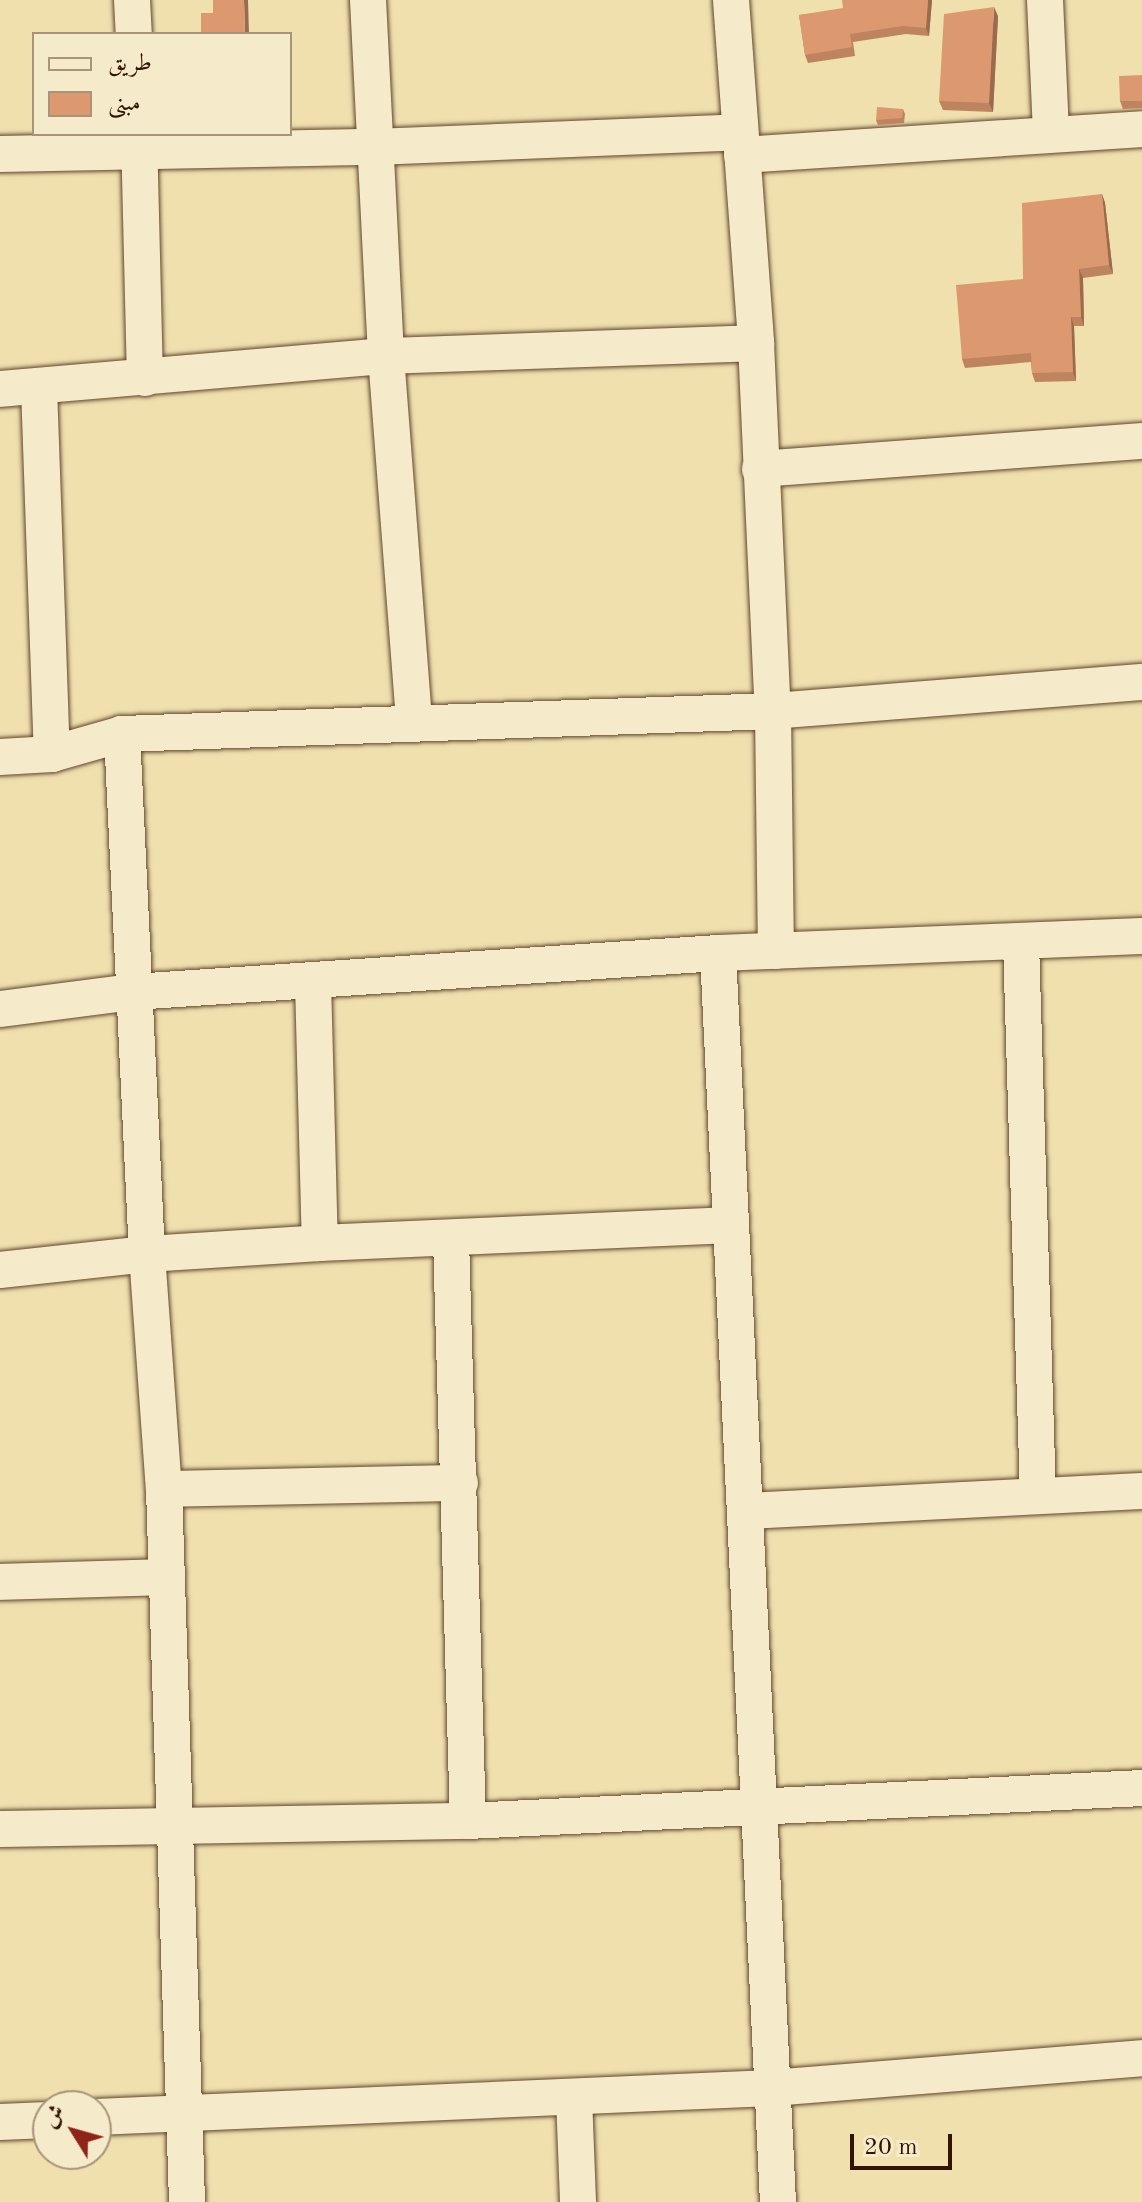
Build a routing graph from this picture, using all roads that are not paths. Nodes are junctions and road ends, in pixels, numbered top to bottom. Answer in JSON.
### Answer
{"nodes":[{"id":1,"x":132,"y":0,"type":"edge"},
{"id":2,"x":368,"y":0,"type":"edge"},
{"id":3,"x":731,"y":0,"type":"edge"},
{"id":4,"x":1045,"y":0,"type":"edge"},
{"id":5,"x":134,"y":32,"type":"edge"},
{"id":6,"x":1142,"y":129,"type":"edge"},
{"id":7,"x":1051,"y":133,"type":"junction"},
{"id":8,"x":140,"y":141,"type":"edge"},
{"id":9,"x":741,"y":143,"type":"junction"},
{"id":10,"x":374,"y":147,"type":"junction"},
{"id":11,"x":0,"y":154,"type":"edge"},
{"id":12,"x":756,"y":343,"type":"junction"},
{"id":13,"x":386,"y":356,"type":"junction"},
{"id":14,"x":145,"y":378,"type":"junction"},
{"id":15,"x":39,"y":387,"type":"junction"},
{"id":16,"x":0,"y":389,"type":"edge"},
{"id":17,"x":1142,"y":441,"type":"edge"},
{"id":18,"x":760,"y":469,"type":"junction"},
{"id":19,"x":1142,"y":682,"type":"edge"},
{"id":20,"x":773,"y":711,"type":"junction"},
{"id":21,"x":414,"y":721,"type":"junction"},
{"id":22,"x":122,"y":734,"type":"junction"},
{"id":23,"x":52,"y":754,"type":"junction"},
{"id":24,"x":0,"y":757,"type":"edge"},
{"id":25,"x":1142,"y":936,"type":"edge"},
{"id":26,"x":1021,"y":943,"type":"junction"},
{"id":27,"x":776,"y":951,"type":"junction"},
{"id":28,"x":718,"y":953,"type":"junction"},
{"id":29,"x":313,"y":982,"type":"junction"},
{"id":30,"x":133,"y":992,"type":"junction"},
{"id":31,"x":0,"y":1009,"type":"edge"},
{"id":32,"x":731,"y":1225,"type":"junction"},
{"id":33,"x":451,"y":1239,"type":"junction"},
{"id":34,"x":320,"y":1243,"type":"junction"},
{"id":35,"x":147,"y":1254,"type":"junction"},
{"id":36,"x":0,"y":1270,"type":"edge"},
{"id":37,"x":460,"y":1483,"type":"junction"},
{"id":38,"x":164,"y":1489,"type":"junction"},
{"id":39,"x":1142,"y":1491,"type":"edge"},
{"id":40,"x":1038,"y":1496,"type":"junction"},
{"id":41,"x":745,"y":1511,"type":"junction"},
{"id":42,"x":167,"y":1577,"type":"junction"},
{"id":43,"x":0,"y":1582,"type":"edge"},
{"id":44,"x":1142,"y":1788,"type":"edge"},
{"id":45,"x":760,"y":1806,"type":"junction"},
{"id":46,"x":468,"y":1821,"type":"junction"},
{"id":47,"x":173,"y":1827,"type":"junction"},
{"id":48,"x":0,"y":1829,"type":"edge"},
{"id":49,"x":1142,"y":2058,"type":"edge"},
{"id":50,"x":771,"y":2088,"type":"junction"},
{"id":51,"x":574,"y":2097,"type":"junction"},
{"id":52,"x":183,"y":2112,"type":"junction"},
{"id":53,"x":112,"y":2116,"type":"edge"},
{"id":54,"x":32,"y":2121,"type":"edge"},
{"id":55,"x":0,"y":2122,"type":"edge"},
{"id":56,"x":187,"y":2202,"type":"edge"},
{"id":57,"x":578,"y":2202,"type":"edge"},
{"id":58,"x":778,"y":2202,"type":"edge"}],
"edges":[{"from":1,"to":5,"type":"street"},
{"from":2,"to":10,"type":"street"},
{"from":3,"to":9,"type":"street"},
{"from":4,"to":7,"type":"street"},
{"from":6,"to":7,"type":"street"},
{"from":7,"to":9,"type":"street"},
{"from":8,"to":10,"type":"street"},
{"from":8,"to":11,"type":"street"},
{"from":8,"to":14,"type":"street"},
{"from":9,"to":10,"type":"street"},
{"from":9,"to":12,"type":"street"},
{"from":10,"to":13,"type":"street"},
{"from":12,"to":13,"type":"street"},
{"from":12,"to":18,"type":"street"},
{"from":13,"to":14,"type":"street"},
{"from":13,"to":21,"type":"street"},
{"from":14,"to":15,"type":"street"},
{"from":15,"to":16,"type":"street"},
{"from":15,"to":23,"type":"street"},
{"from":17,"to":18,"type":"street"},
{"from":18,"to":20,"type":"street"},
{"from":19,"to":20,"type":"street"},
{"from":20,"to":21,"type":"street"},
{"from":20,"to":27,"type":"street"},
{"from":21,"to":22,"type":"street"},
{"from":22,"to":23,"type":"street"},
{"from":22,"to":30,"type":"street"},
{"from":23,"to":24,"type":"street"},
{"from":25,"to":26,"type":"street"},
{"from":26,"to":27,"type":"street"},
{"from":26,"to":40,"type":"street"},
{"from":27,"to":28,"type":"street"},
{"from":28,"to":29,"type":"street"},
{"from":28,"to":32,"type":"street"},
{"from":29,"to":30,"type":"street"},
{"from":29,"to":34,"type":"street"},
{"from":30,"to":31,"type":"street"},
{"from":30,"to":35,"type":"street"},
{"from":32,"to":33,"type":"street"},
{"from":32,"to":41,"type":"street"},
{"from":33,"to":34,"type":"street"},
{"from":33,"to":37,"type":"street"},
{"from":34,"to":35,"type":"street"},
{"from":35,"to":36,"type":"street"},
{"from":35,"to":38,"type":"street"},
{"from":37,"to":38,"type":"street"},
{"from":37,"to":46,"type":"street"},
{"from":38,"to":42,"type":"street"},
{"from":39,"to":40,"type":"street"},
{"from":40,"to":41,"type":"street"},
{"from":41,"to":45,"type":"street"},
{"from":42,"to":43,"type":"street"},
{"from":42,"to":47,"type":"street"},
{"from":44,"to":45,"type":"street"},
{"from":45,"to":46,"type":"street"},
{"from":45,"to":50,"type":"street"},
{"from":46,"to":47,"type":"street"},
{"from":47,"to":48,"type":"street"},
{"from":47,"to":52,"type":"street"},
{"from":49,"to":50,"type":"street"},
{"from":50,"to":51,"type":"street"},
{"from":50,"to":58,"type":"street"},
{"from":51,"to":52,"type":"street"},
{"from":51,"to":57,"type":"street"},
{"from":52,"to":53,"type":"street"},
{"from":52,"to":56,"type":"street"},
{"from":54,"to":55,"type":"street"}]}
